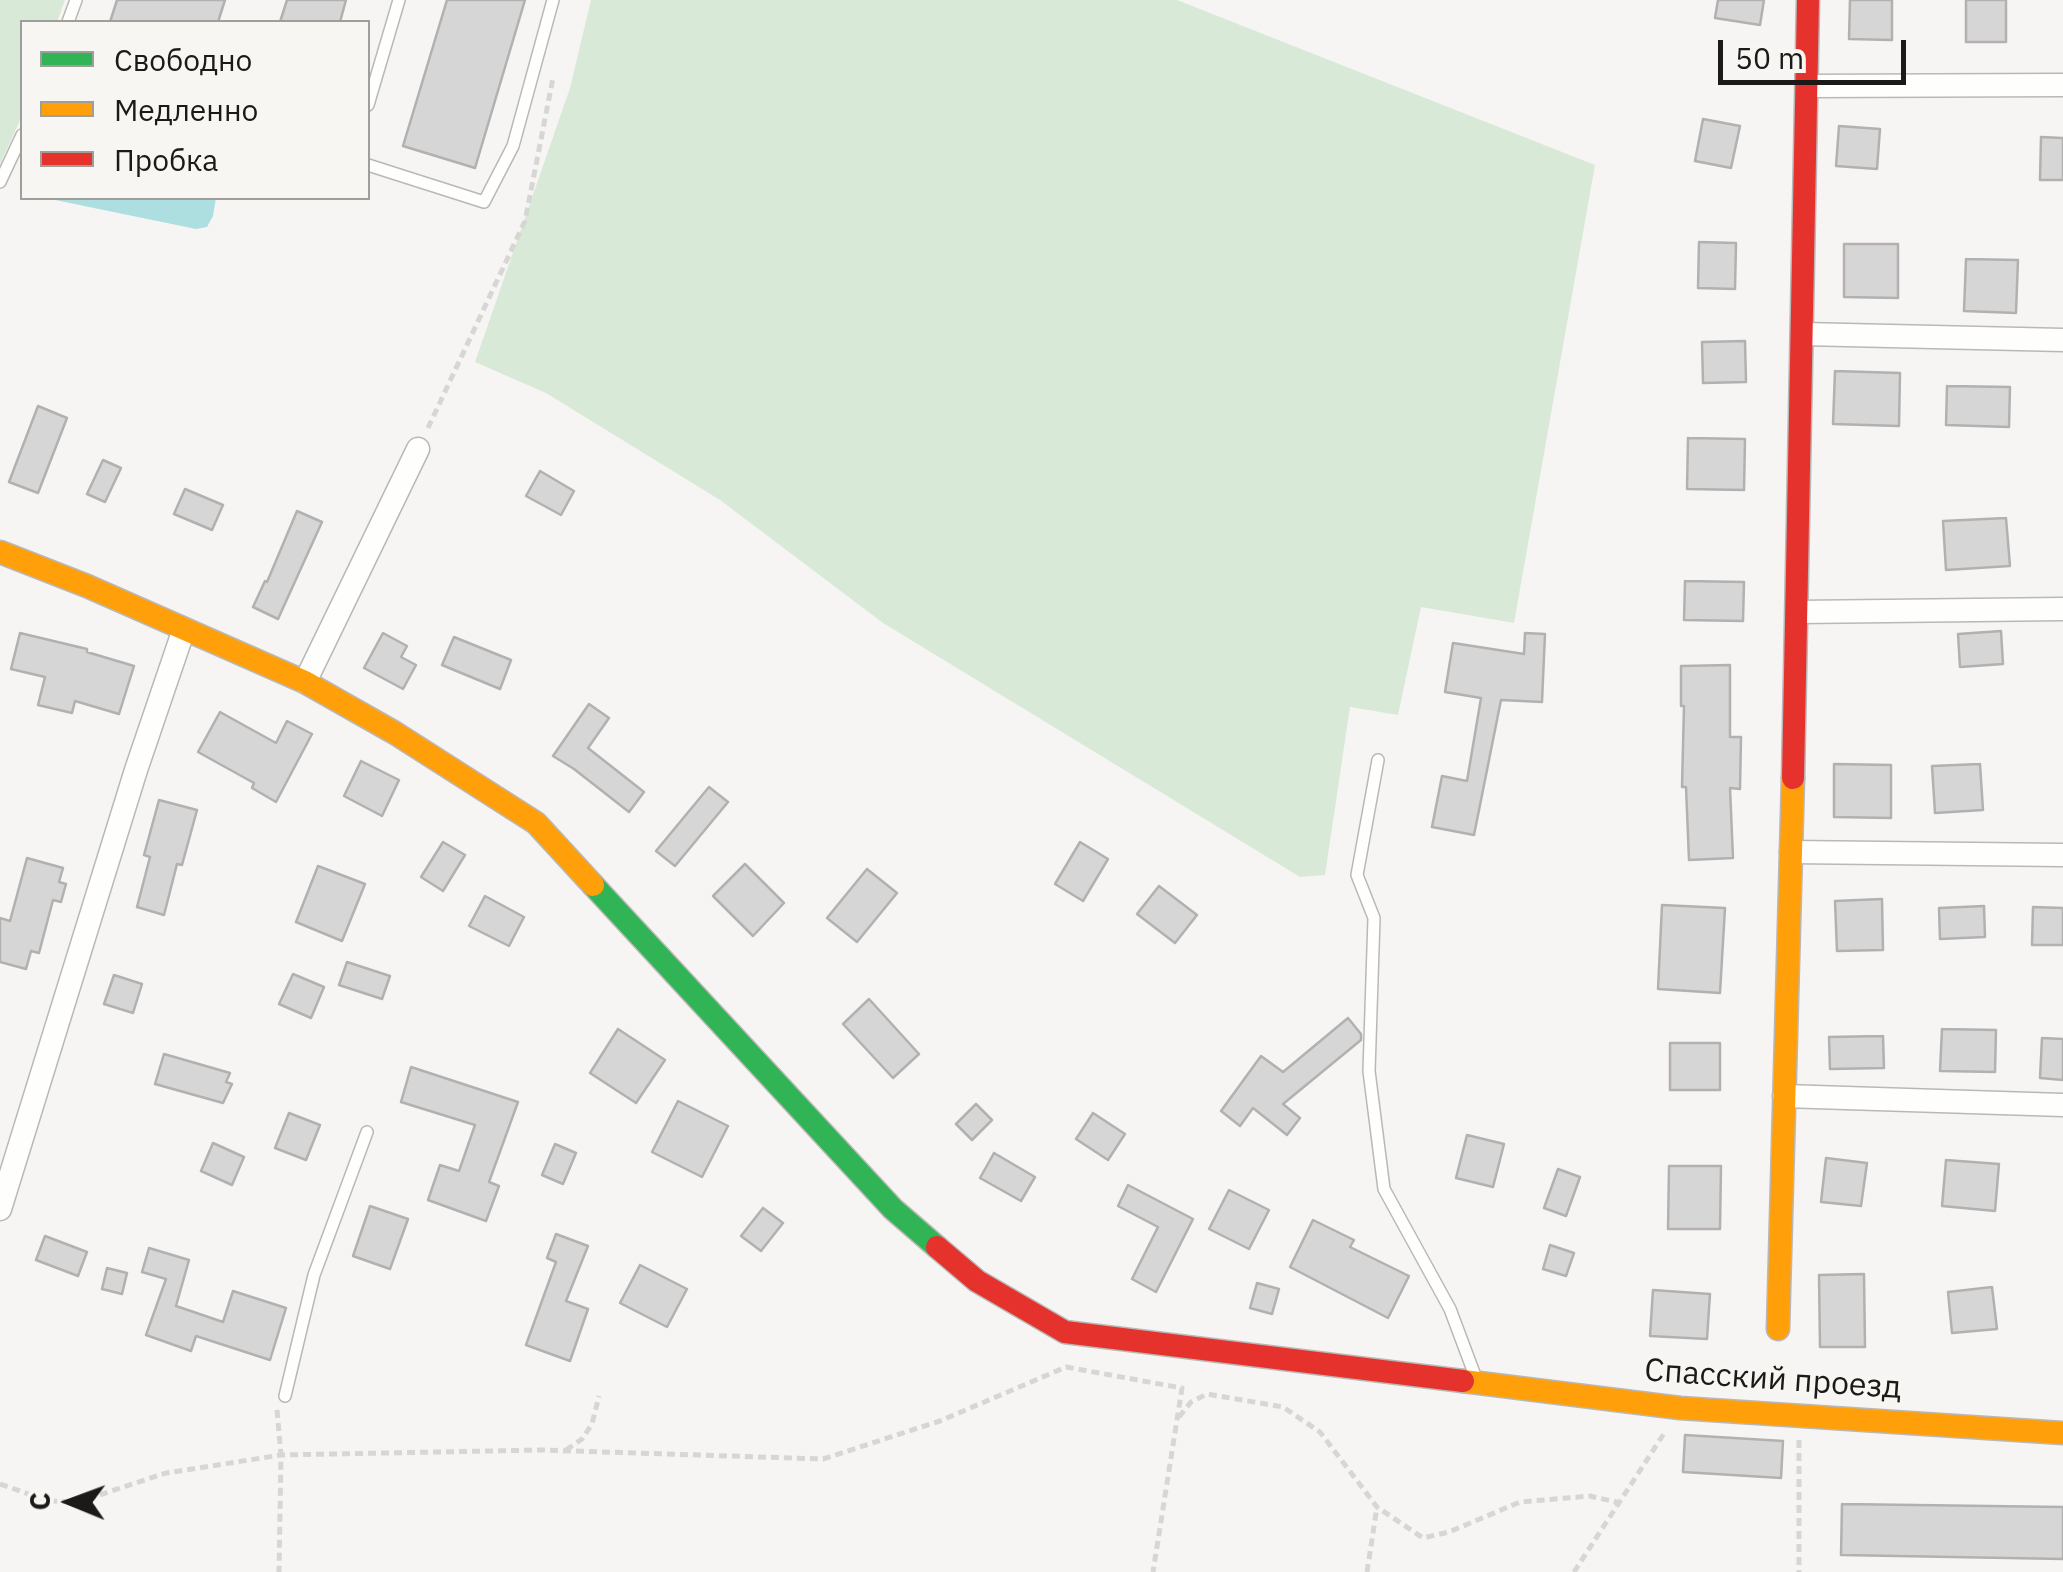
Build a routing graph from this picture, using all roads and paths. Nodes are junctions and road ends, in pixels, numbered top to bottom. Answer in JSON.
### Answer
{"nodes":[{"id":1,"x":399,"y":0,"type":"edge"},
{"id":2,"x":554,"y":0,"type":"edge"},
{"id":3,"x":1808,"y":0,"type":"edge"},
{"id":4,"x":554,"y":74,"type":"dead end"},
{"id":5,"x":1808,"y":86,"type":"junction"},
{"id":6,"x":2063,"y":86,"type":"edge"},
{"id":7,"x":370,"y":98,"type":"edge"},
{"id":8,"x":20,"y":139,"type":"edge"},
{"id":9,"x":370,"y":166,"type":"edge"},
{"id":10,"x":0,"y":182,"type":"edge"},
{"id":11,"x":1803,"y":334,"type":"junction"},
{"id":12,"x":2063,"y":340,"type":"edge"},
{"id":13,"x":418,"y":449,"type":"joint"},
{"id":14,"x":0,"y":552,"type":"edge"},
{"id":15,"x":2063,"y":610,"type":"edge"},
{"id":16,"x":1798,"y":612,"type":"junction"},
{"id":17,"x":184,"y":628,"type":"junction"},
{"id":18,"x":305,"y":682,"type":"junction"},
{"id":19,"x":1378,"y":760,"type":"dead end"},
{"id":20,"x":1790,"y":852,"type":"junction"},
{"id":21,"x":2063,"y":855,"type":"edge"},
{"id":22,"x":1784,"y":1096,"type":"junction"},
{"id":23,"x":2063,"y":1104,"type":"edge"},
{"id":24,"x":367,"y":1132,"type":"dead end"},
{"id":25,"x":0,"y":1209,"type":"edge"},
{"id":26,"x":1778,"y":1329,"type":"dead end"},
{"id":27,"x":1478,"y":1385,"type":"junction"},
{"id":28,"x":599,"y":1396,"type":"dead end"},
{"id":29,"x":281,"y":1398,"type":"joint"},
{"id":30,"x":1680,"y":1408,"type":"junction"},
{"id":31,"x":1178,"y":1419,"type":"junction"},
{"id":32,"x":1799,"y":1433,"type":"dead end"},
{"id":33,"x":2063,"y":1433,"type":"edge"},
{"id":34,"x":566,"y":1450,"type":"junction"},
{"id":35,"x":281,"y":1455,"type":"junction"},
{"id":36,"x":0,"y":1484,"type":"edge"},
{"id":37,"x":1620,"y":1503,"type":"junction"},
{"id":38,"x":1377,"y":1506,"type":"junction"},
{"id":39,"x":279,"y":1572,"type":"edge"},
{"id":40,"x":1153,"y":1572,"type":"edge"},
{"id":41,"x":1367,"y":1572,"type":"edge"},
{"id":42,"x":1574,"y":1572,"type":"edge"},
{"id":43,"x":1799,"y":1572,"type":"edge"}],
"edges":[{"from":1,"to":7,"type":"lane"},
{"from":2,"to":9,"type":"lane"},
{"from":3,"to":5,"type":"street"},
{"from":4,"to":13,"type":"path"},
{"from":5,"to":6,"type":"street"},
{"from":5,"to":11,"type":"street"},
{"from":8,"to":10,"type":"lane"},
{"from":11,"to":12,"type":"street"},
{"from":11,"to":16,"type":"street"},
{"from":13,"to":18,"type":"street"},
{"from":14,"to":17,"type":"street","name":"Спасский проезд"},
{"from":15,"to":16,"type":"street"},
{"from":16,"to":20,"type":"street"},
{"from":17,"to":18,"type":"street","name":"Спасский проезд"},
{"from":17,"to":25,"type":"street"},
{"from":18,"to":27,"type":"street","name":"Спасский проезд"},
{"from":19,"to":27,"type":"lane"},
{"from":20,"to":21,"type":"street"},
{"from":20,"to":22,"type":"street"},
{"from":22,"to":23,"type":"street"},
{"from":22,"to":26,"type":"street"},
{"from":24,"to":29,"type":"lane"},
{"from":27,"to":30,"type":"street","name":"Спасский проезд"},
{"from":28,"to":34,"type":"path"},
{"from":29,"to":35,"type":"path"},
{"from":30,"to":33,"type":"street","name":"Спасский проезд"},
{"from":30,"to":37,"type":"path"},
{"from":31,"to":34,"type":"path"},
{"from":31,"to":38,"type":"path"},
{"from":31,"to":40,"type":"path"},
{"from":32,"to":43,"type":"path"},
{"from":34,"to":35,"type":"path"},
{"from":35,"to":36,"type":"path"},
{"from":35,"to":39,"type":"path"},
{"from":37,"to":38,"type":"path"},
{"from":37,"to":42,"type":"path"},
{"from":38,"to":41,"type":"path"}]}
